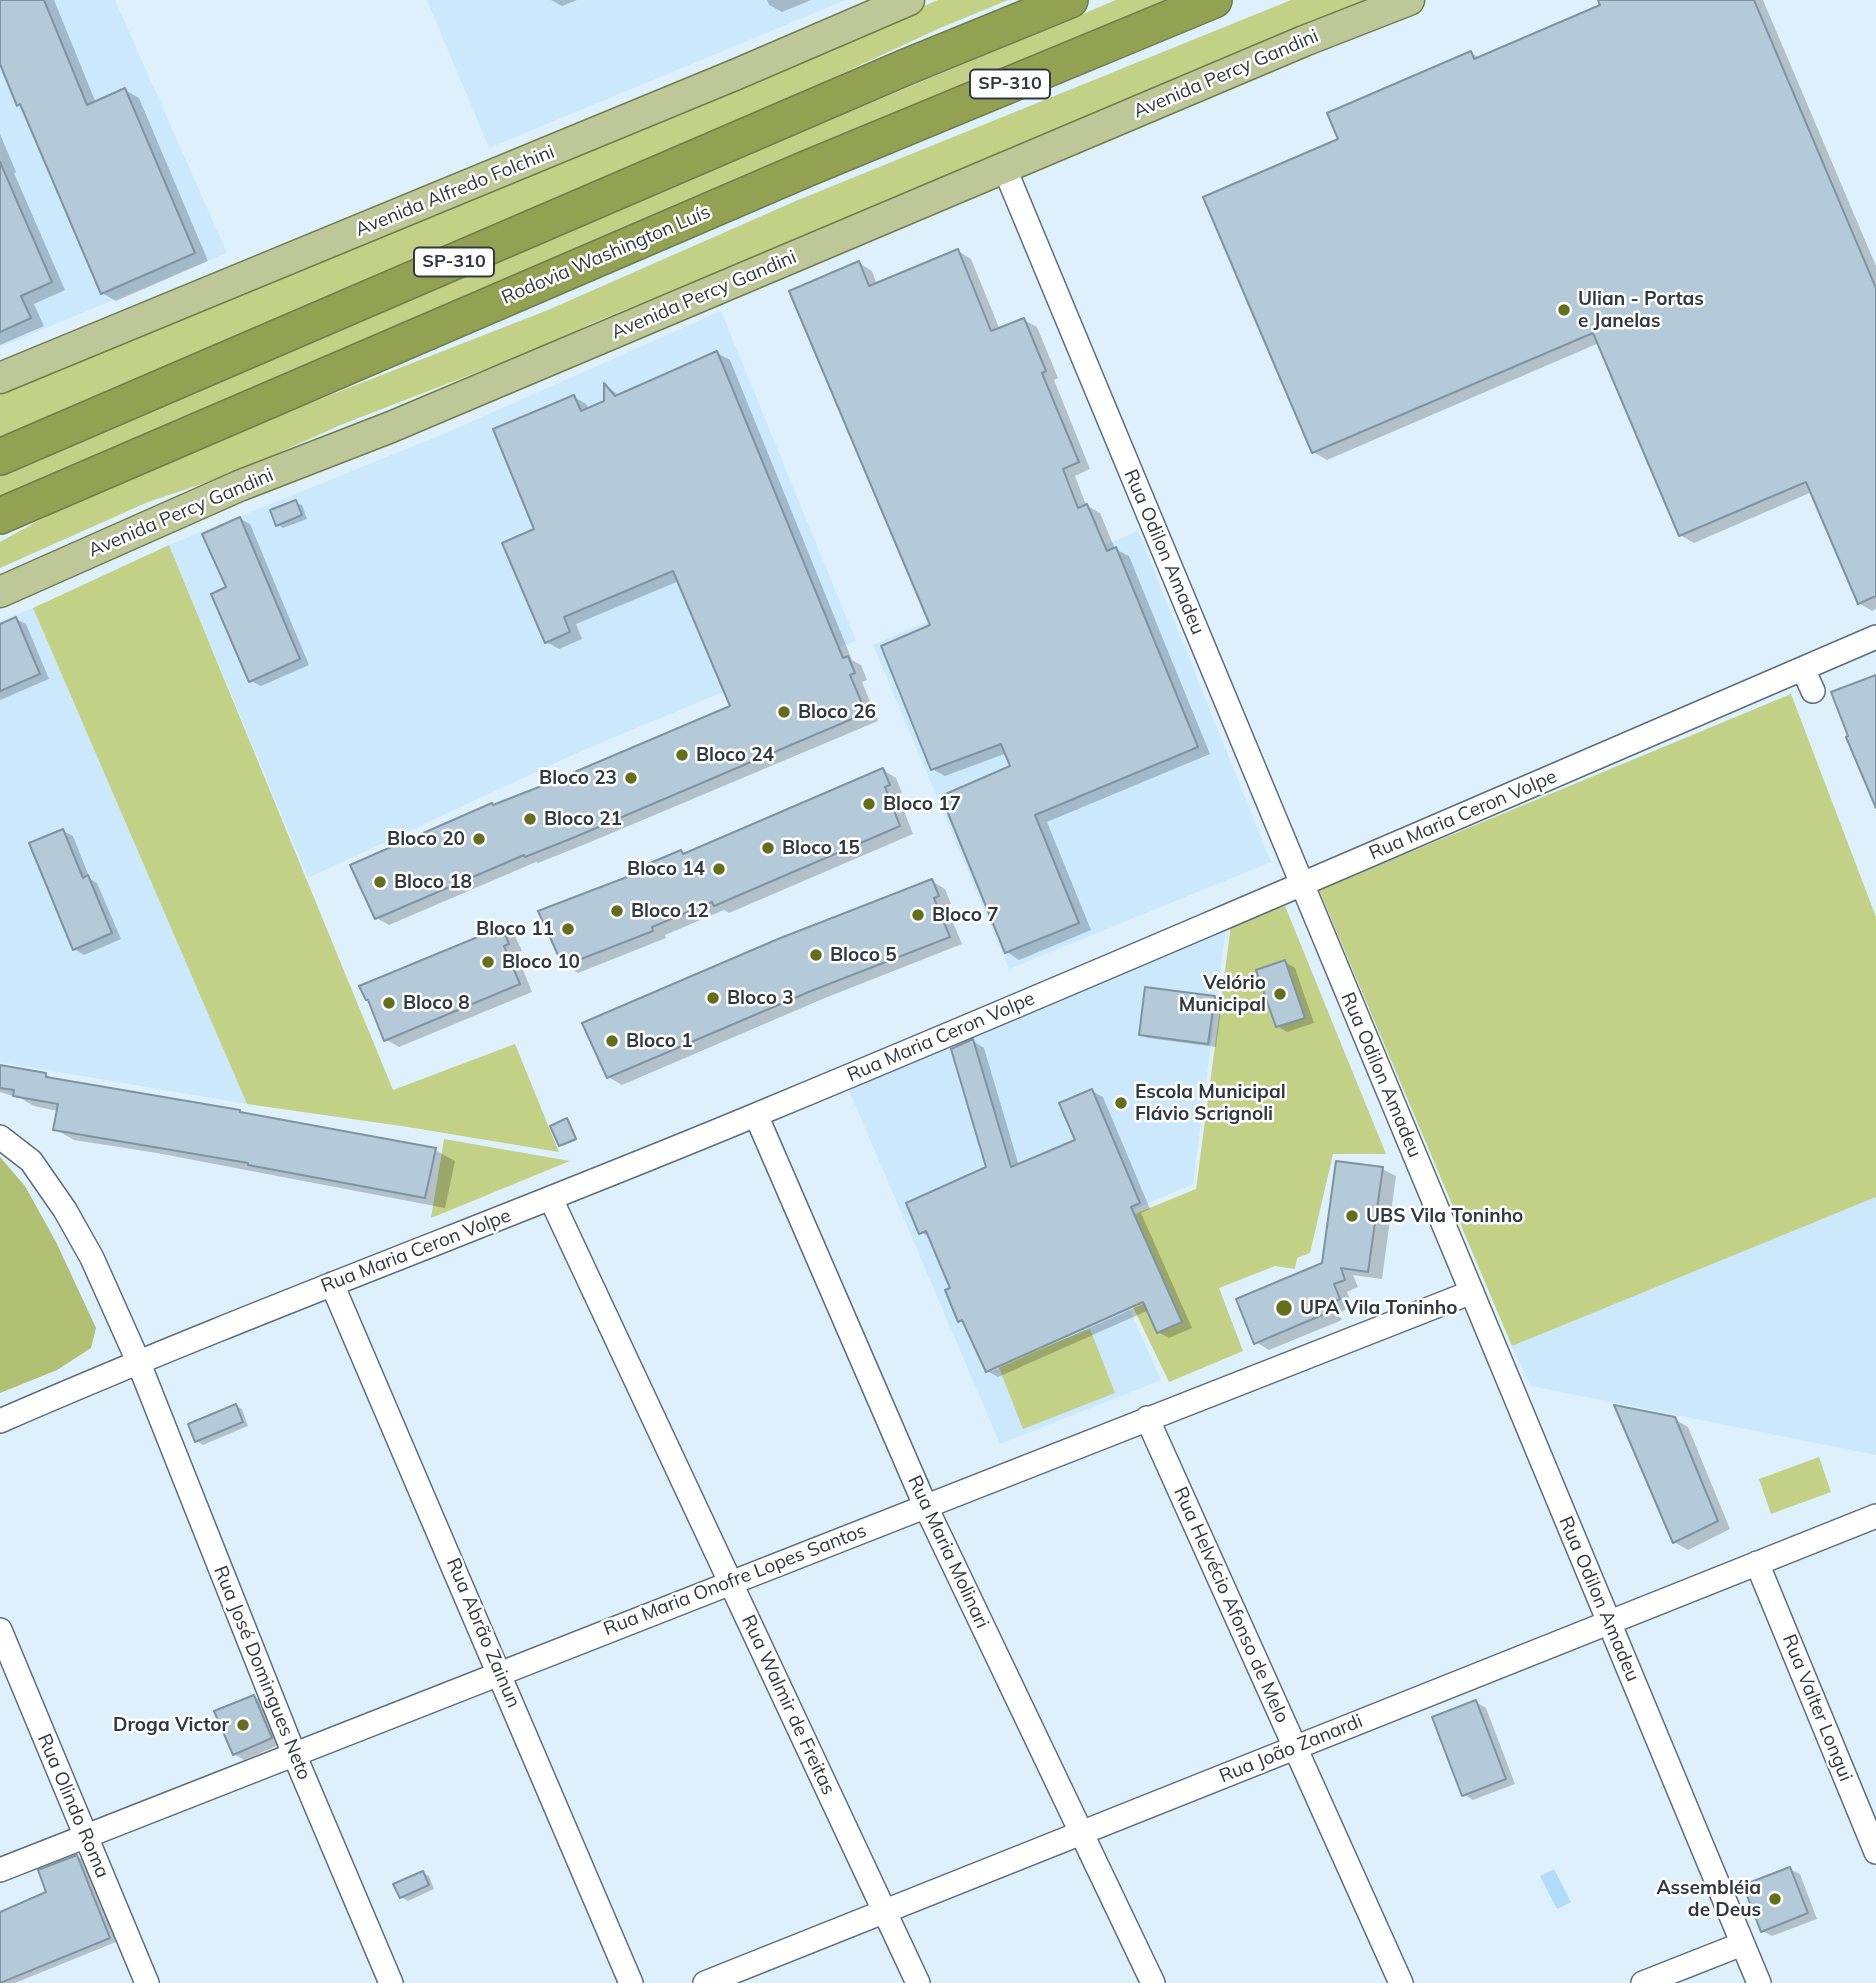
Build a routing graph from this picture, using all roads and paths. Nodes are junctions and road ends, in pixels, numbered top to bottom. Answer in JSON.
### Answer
{"nodes":[{"id":1,"x":909,"y":0,"type":"edge"},
{"id":2,"x":1070,"y":0,"type":"edge"},
{"id":3,"x":1214,"y":0,"type":"edge"},
{"id":4,"x":1409,"y":0,"type":"edge"},
{"id":5,"x":1004,"y":167,"type":"junction"},
{"id":6,"x":0,"y":378,"type":"edge"},
{"id":7,"x":0,"y":457,"type":"edge"},
{"id":8,"x":0,"y":516,"type":"edge"},
{"id":9,"x":0,"y":592,"type":"edge"},
{"id":10,"x":1876,"y":637,"type":"edge"},
{"id":11,"x":1803,"y":668,"type":"junction"},
{"id":12,"x":1813,"y":691,"type":"dead end"},
{"id":13,"x":1301,"y":884,"type":"junction"},
{"id":14,"x":755,"y":1115,"type":"junction"},
{"id":15,"x":0,"y":1136,"type":"edge"},
{"id":16,"x":551,"y":1199,"type":"junction"},
{"id":17,"x":332,"y":1284,"type":"junction"},
{"id":18,"x":1472,"y":1292,"type":"junction"},
{"id":19,"x":138,"y":1361,"type":"junction"},
{"id":20,"x":1147,"y":1418,"type":"junction"},
{"id":21,"x":0,"y":1422,"type":"edge"},
{"id":22,"x":925,"y":1505,"type":"junction"},
{"id":23,"x":1876,"y":1516,"type":"edge"},
{"id":24,"x":1757,"y":1563,"type":"junction"},
{"id":25,"x":730,"y":1582,"type":"junction"},
{"id":26,"x":1609,"y":1622,"type":"junction"},
{"id":27,"x":0,"y":1630,"type":"edge"},
{"id":28,"x":500,"y":1673,"type":"junction"},
{"id":29,"x":1295,"y":1748,"type":"junction"},
{"id":30,"x":294,"y":1754,"type":"junction"},
{"id":31,"x":1081,"y":1833,"type":"junction"},
{"id":32,"x":86,"y":1836,"type":"junction"},
{"id":33,"x":1876,"y":1852,"type":"edge"},
{"id":34,"x":0,"y":1870,"type":"edge"},
{"id":35,"x":884,"y":1912,"type":"junction"},
{"id":36,"x":1742,"y":1944,"type":"junction"},
{"id":37,"x":147,"y":1983,"type":"edge"},
{"id":38,"x":391,"y":1983,"type":"edge"},
{"id":39,"x":631,"y":1983,"type":"edge"},
{"id":40,"x":705,"y":1983,"type":"edge"},
{"id":41,"x":918,"y":1983,"type":"edge"},
{"id":42,"x":1153,"y":1983,"type":"edge"},
{"id":43,"x":1401,"y":1983,"type":"edge"},
{"id":44,"x":1643,"y":1983,"type":"edge"},
{"id":45,"x":1759,"y":1983,"type":"edge"}],
"edges":[{"from":1,"to":6,"type":"main road","name":"Avenida Alfredo Folchini"},
{"from":2,"to":7,"type":"highway","number":"SP-310"},
{"from":3,"to":8,"type":"highway","name":"Rodovia Washington Luís","number":"SP-310"},
{"from":4,"to":5,"type":"main road","name":"Avenida Percy Gandini"},
{"from":5,"to":9,"type":"main road","name":"Avenida Percy Gandini"},
{"from":5,"to":13,"type":"street","name":"Rua Odilon Amadeu"},
{"from":10,"to":11,"type":"street","name":"Rua Maria Ceron Volpe"},
{"from":11,"to":12,"type":"street"},
{"from":11,"to":13,"type":"street","name":"Rua Maria Ceron Volpe"},
{"from":13,"to":14,"type":"street","name":"Rua Maria Ceron Volpe"},
{"from":13,"to":18,"type":"street","name":"Rua Odilon Amadeu"},
{"from":14,"to":16,"type":"street","name":"Rua Maria Ceron Volpe"},
{"from":14,"to":22,"type":"street","name":"Rua Maria Molinari"},
{"from":15,"to":19,"type":"street","name":"Rua José Domingues Neto"},
{"from":16,"to":17,"type":"street","name":"Rua Maria Ceron Volpe"},
{"from":16,"to":25,"type":"street","name":"Rua Walmir de Freitas"},
{"from":17,"to":19,"type":"street","name":"Rua Maria Ceron Volpe"},
{"from":17,"to":28,"type":"street","name":"Rua Abrão Zainun"},
{"from":18,"to":20,"type":"street","name":"Rua Maria Onofre Lopes Santos"},
{"from":18,"to":26,"type":"street","name":"Rua Odilon Amadeu"},
{"from":19,"to":21,"type":"street","name":"Rua Maria Ceron Volpe"},
{"from":19,"to":30,"type":"street","name":"Rua José Domingues Neto"},
{"from":20,"to":22,"type":"street","name":"Rua Maria Onofre Lopes Santos"},
{"from":20,"to":29,"type":"street","name":"Rua Helvécio Afonso de Melo"},
{"from":22,"to":25,"type":"street","name":"Rua Maria Onofre Lopes Santos"},
{"from":22,"to":31,"type":"street","name":"Rua Maria Molinari"},
{"from":23,"to":24,"type":"street","name":"Rua João Zanardi"},
{"from":24,"to":26,"type":"street","name":"Rua João Zanardi"},
{"from":24,"to":33,"type":"street","name":"Rua Valter Longui"},
{"from":25,"to":28,"type":"street","name":"Rua Maria Onofre Lopes Santos"},
{"from":25,"to":35,"type":"street","name":"Rua Walmir de Freitas"},
{"from":26,"to":29,"type":"street","name":"Rua João Zanardi"},
{"from":26,"to":36,"type":"street","name":"Rua Odilon Amadeu"},
{"from":27,"to":32,"type":"street","name":"Rua Olindo Roma"},
{"from":28,"to":30,"type":"street","name":"Rua Maria Onofre Lopes Santos"},
{"from":28,"to":39,"type":"street","name":"Rua Abrão Zainun"},
{"from":29,"to":31,"type":"street","name":"Rua João Zanardi"},
{"from":29,"to":43,"type":"street","name":"Rua Helvécio Afonso de Melo"},
{"from":30,"to":32,"type":"street","name":"Rua Maria Onofre Lopes Santos"},
{"from":30,"to":38,"type":"street","name":"Rua José Domingues Neto"},
{"from":31,"to":35,"type":"street","name":"Rua João Zanardi"},
{"from":31,"to":42,"type":"street","name":"Rua Maria Molinari"},
{"from":32,"to":34,"type":"street","name":"Rua Maria Onofre Lopes Santos"},
{"from":32,"to":37,"type":"street","name":"Rua Olindo Roma"},
{"from":35,"to":40,"type":"street","name":"Rua João Zanardi"},
{"from":35,"to":41,"type":"street","name":"Rua Walmir de Freitas"},
{"from":36,"to":44,"type":"street"},
{"from":36,"to":45,"type":"street","name":"Rua Odilon Amadeu"}]}
